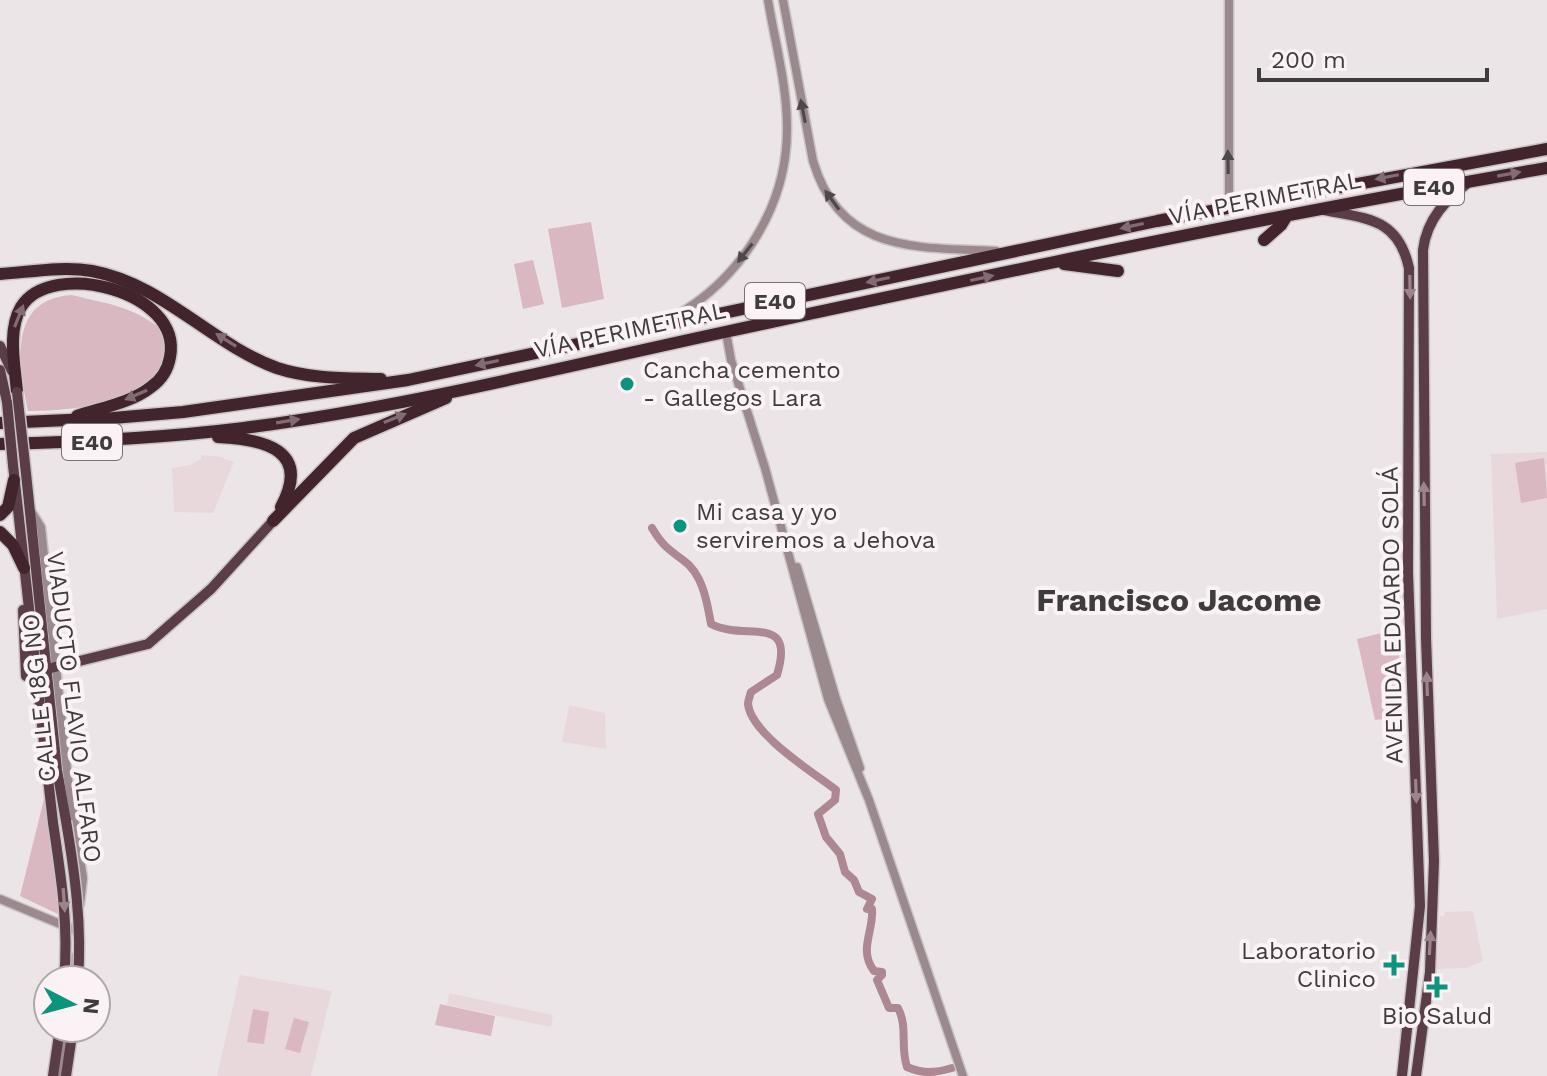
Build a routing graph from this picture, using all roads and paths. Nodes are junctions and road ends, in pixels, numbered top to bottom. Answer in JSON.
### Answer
{"nodes":[{"id":1,"x":768,"y":0,"type":"edge"},
{"id":2,"x":783,"y":0,"type":"edge"},
{"id":3,"x":1229,"y":0,"type":"edge"},
{"id":4,"x":1547,"y":149,"type":"edge"},
{"id":5,"x":1547,"y":168,"type":"edge"},
{"id":6,"x":1471,"y":181,"type":"junction"},
{"id":7,"x":1229,"y":209,"type":"junction"},
{"id":8,"x":1323,"y":209,"type":"junction"},
{"id":9,"x":1286,"y":217,"type":"junction"},
{"id":10,"x":1264,"y":240,"type":"dead end"},
{"id":11,"x":1013,"y":252,"type":"junction"},
{"id":12,"x":1057,"y":262,"type":"junction"},
{"id":13,"x":1118,"y":271,"type":"dead end"},
{"id":14,"x":0,"y":274,"type":"edge"},
{"id":15,"x":639,"y":331,"type":"junction"},
{"id":16,"x":726,"y":332,"type":"junction"},
{"id":17,"x":0,"y":346,"type":"edge"},
{"id":18,"x":0,"y":370,"type":"edge"},
{"id":19,"x":408,"y":380,"type":"junction"},
{"id":20,"x":470,"y":387,"type":"junction"},
{"id":21,"x":12,"y":397,"type":"junction"},
{"id":22,"x":65,"y":420,"type":"junction"},
{"id":23,"x":0,"y":423,"type":"edge"},
{"id":24,"x":183,"y":435,"type":"junction"},
{"id":25,"x":0,"y":444,"type":"edge"},
{"id":26,"x":14,"y":480,"type":"junction"},
{"id":27,"x":0,"y":515,"type":"edge"},
{"id":28,"x":273,"y":521,"type":"junction"},
{"id":29,"x":0,"y":532,"type":"edge"},
{"id":30,"x":25,"y":572,"type":"junction"},
{"id":31,"x":1425,"y":572,"type":"junction"},
{"id":32,"x":1408,"y":573,"type":"junction"},
{"id":33,"x":51,"y":668,"type":"junction"},
{"id":34,"x":26,"y":676,"type":"dead end"},
{"id":35,"x":0,"y":899,"type":"edge"},
{"id":36,"x":77,"y":931,"type":"junction"},
{"id":37,"x":66,"y":964,"type":"edge"},
{"id":38,"x":76,"y":964,"type":"edge"},
{"id":39,"x":78,"y":964,"type":"edge"},
{"id":40,"x":58,"y":1044,"type":"edge"},
{"id":41,"x":64,"y":1044,"type":"edge"},
{"id":42,"x":71,"y":1044,"type":"edge"},
{"id":43,"x":53,"y":1076,"type":"edge"},
{"id":44,"x":59,"y":1076,"type":"edge"},
{"id":45,"x":66,"y":1076,"type":"edge"},
{"id":46,"x":963,"y":1076,"type":"edge"},
{"id":47,"x":1402,"y":1076,"type":"edge"},
{"id":48,"x":1416,"y":1076,"type":"edge"}],
"edges":[{"from":1,"to":15,"type":"street","one_way":true},
{"from":11,"to":2,"type":"street","one_way":true},
{"from":7,"to":3,"type":"street","one_way":true},
{"from":4,"to":7,"type":"highway","name":"VÍA PERIMETRAL","number":"E40","one_way":true},
{"from":6,"to":5,"type":"highway","name":"VÍA PERIMETRAL","number":"E40","one_way":true},
{"from":6,"to":8,"type":"highway","name":"VÍA PERIMETRAL","number":"E40"},
{"from":31,"to":6,"type":"main road","name":"AVENIDA EDUARDO SOLÁ","one_way":true},
{"from":7,"to":11,"type":"highway","name":"VÍA PERIMETRAL","number":"E40","one_way":true},
{"from":8,"to":9,"type":"highway","name":"VÍA PERIMETRAL","number":"E40"},
{"from":8,"to":32,"type":"main road","name":"AVENIDA EDUARDO SOLÁ","one_way":true},
{"from":9,"to":10,"type":"highway"},
{"from":9,"to":12,"type":"highway","name":"VÍA PERIMETRAL","number":"E40"},
{"from":11,"to":15,"type":"highway","name":"VÍA PERIMETRAL","number":"E40","one_way":true},
{"from":12,"to":13,"type":"highway"},
{"from":16,"to":12,"type":"highway","name":"VÍA PERIMETRAL","number":"E40","one_way":true},
{"from":19,"to":14,"type":"highway","one_way":true},
{"from":15,"to":19,"type":"highway","name":"VÍA PERIMETRAL","number":"E40","one_way":true},
{"from":16,"to":20,"type":"highway","name":"VÍA PERIMETRAL","number":"E40"},
{"from":16,"to":46,"type":"street"},
{"from":17,"to":21,"type":"main road"},
{"from":18,"to":21,"type":"main road"},
{"from":19,"to":22,"type":"highway","name":"VÍA PERIMETRAL","number":"E40"},
{"from":24,"to":20,"type":"highway","name":"VÍA PERIMETRAL","number":"E40","one_way":true},
{"from":28,"to":20,"type":"highway","one_way":true},
{"from":21,"to":22,"type":"highway","one_way":true},
{"from":21,"to":26,"type":"main road","name":"VIADUCTO FLAVIO ALFARO","bridge":true},
{"from":21,"to":33,"type":"main road","name":"VIADUCTO FLAVIO ALFARO","bridge":true},
{"from":22,"to":23,"type":"highway","name":"VÍA PERIMETRAL","number":"E40"},
{"from":24,"to":25,"type":"highway","name":"VÍA PERIMETRAL","number":"E40"},
{"from":24,"to":28,"type":"highway"},
{"from":26,"to":27,"type":"highway"},
{"from":26,"to":30,"type":"main road","name":"VIADUCTO FLAVIO ALFARO"},
{"from":28,"to":33,"type":"main road"},
{"from":29,"to":30,"type":"highway"},
{"from":30,"to":34,"type":"main road"},
{"from":30,"to":37,"type":"main road","name":"VIADUCTO FLAVIO ALFARO","one_way":true,"bridge":true},
{"from":31,"to":32,"type":"main road"},
{"from":48,"to":31,"type":"main road","name":"AVENIDA EDUARDO SOLÁ","one_way":true},
{"from":32,"to":47,"type":"main road","name":"AVENIDA EDUARDO SOLÁ","one_way":true},
{"from":33,"to":36,"type":"street","name":"CALLE 18G NO"},
{"from":33,"to":39,"type":"main road","name":"VIADUCTO FLAVIO ALFARO","bridge":true},
{"from":35,"to":36,"type":"street"},
{"from":36,"to":38,"type":"street","name":"CALLE 18G NO"},
{"from":40,"to":43,"type":"main road"},
{"from":41,"to":44,"type":"street"},
{"from":42,"to":45,"type":"main road"}]}
